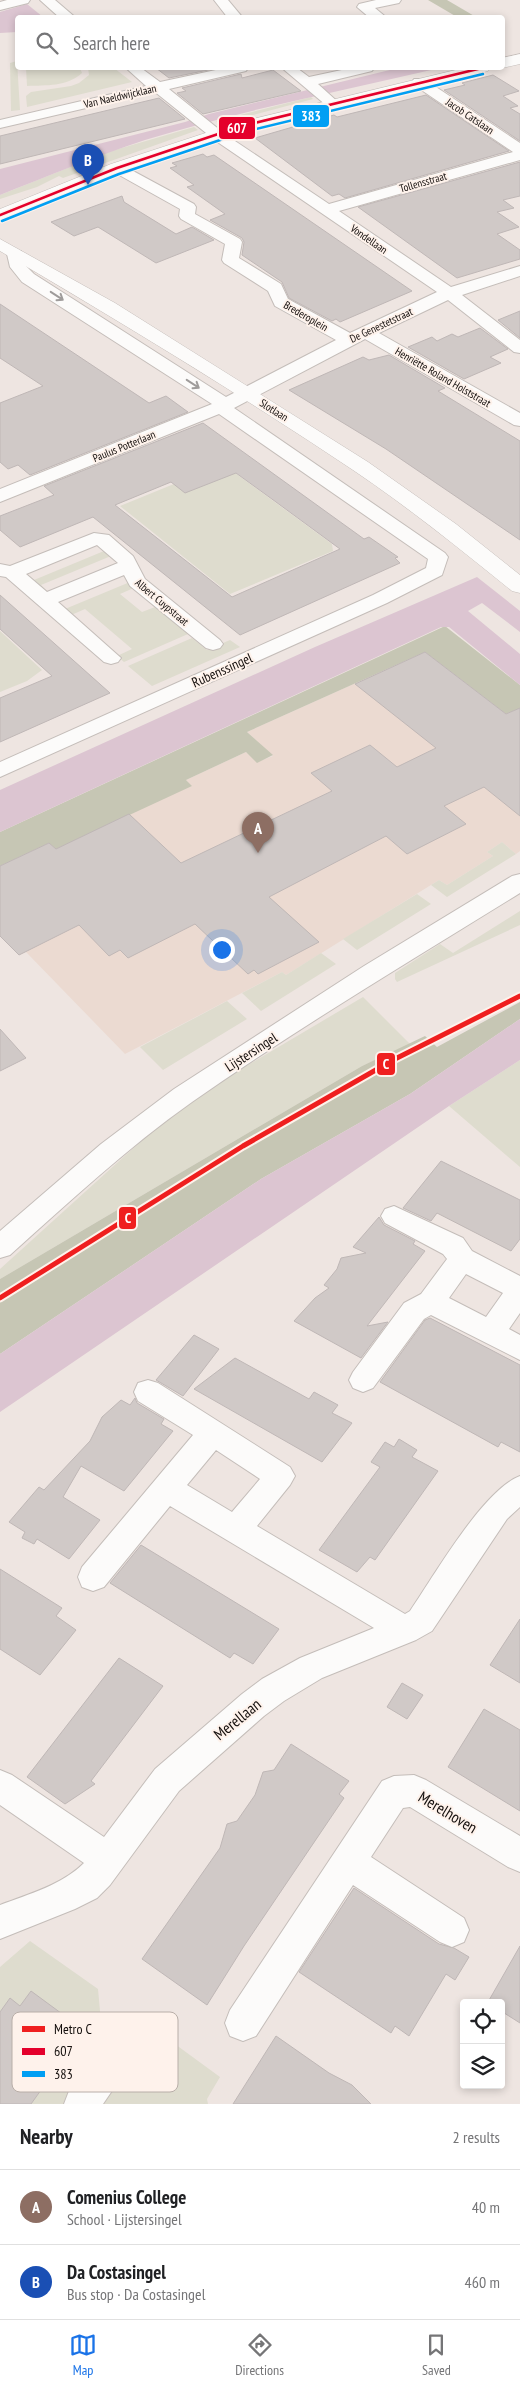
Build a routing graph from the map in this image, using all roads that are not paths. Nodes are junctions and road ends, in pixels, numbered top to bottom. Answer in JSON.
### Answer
{"nodes":[{"id":1,"x":24,"y":0,"type":"edge"},
{"id":2,"x":47,"y":0,"type":"edge"},
{"id":3,"x":221,"y":0,"type":"edge"},
{"id":4,"x":394,"y":0,"type":"edge"},
{"id":5,"x":0,"y":6,"type":"edge"},
{"id":6,"x":65,"y":15,"type":"edge"},
{"id":7,"x":234,"y":15,"type":"edge"},
{"id":8,"x":376,"y":15,"type":"edge"},
{"id":9,"x":520,"y":59,"type":"edge"},
{"id":10,"x":505,"y":62,"type":"edge"},
{"id":11,"x":136,"y":70,"type":"edge"},
{"id":12,"x":232,"y":70,"type":"edge"},
{"id":13,"x":292,"y":70,"type":"edge"},
{"id":14,"x":361,"y":70,"type":"edge"},
{"id":15,"x":473,"y":70,"type":"edge"},
{"id":16,"x":419,"y":82,"type":"junction"},
{"id":17,"x":310,"y":84,"type":"junction"},
{"id":18,"x":158,"y":87,"type":"junction"},
{"id":19,"x":328,"y":100,"type":"junction"},
{"id":20,"x":0,"y":124,"type":"edge"},
{"id":21,"x":212,"y":130,"type":"junction"},
{"id":22,"x":520,"y":150,"type":"edge"},
{"id":23,"x":520,"y":155,"type":"edge"},
{"id":24,"x":117,"y":168,"type":"junction"},
{"id":25,"x":326,"y":210,"type":"junction"},
{"id":26,"x":0,"y":215,"type":"edge"},
{"id":27,"x":0,"y":219,"type":"edge"},
{"id":28,"x":0,"y":231,"type":"edge"},
{"id":29,"x":7,"y":249,"type":"edge"},
{"id":30,"x":520,"y":271,"type":"edge"},
{"id":31,"x":449,"y":293,"type":"junction"},
{"id":32,"x":365,"y":332,"type":"junction"},
{"id":33,"x":349,"y":340,"type":"junction"},
{"id":34,"x":520,"y":348,"type":"edge"},
{"id":35,"x":248,"y":394,"type":"junction"},
{"id":36,"x":223,"y":406,"type":"junction"},
{"id":37,"x":520,"y":421,"type":"edge"},
{"id":38,"x":1,"y":495,"type":"edge"},
{"id":39,"x":438,"y":563,"type":"joint"},
{"id":40,"x":129,"y":566,"type":"junction"},
{"id":41,"x":6,"y":571,"type":"edge"},
{"id":42,"x":520,"y":586,"type":"edge"},
{"id":43,"x":45,"y":600,"type":"junction"},
{"id":44,"x":213,"y":644,"type":"dead end"},
{"id":45,"x":111,"y":658,"type":"dead end"},
{"id":46,"x":0,"y":770,"type":"edge"},
{"id":47,"x":520,"y":882,"type":"edge"},
{"id":48,"x":394,"y":1216,"type":"dead end"},
{"id":49,"x":0,"y":1248,"type":"edge"},
{"id":50,"x":462,"y":1259,"type":"junction"},
{"id":51,"x":520,"y":1290,"type":"edge"},
{"id":52,"x":431,"y":1302,"type":"junction"},
{"id":53,"x":491,"y":1333,"type":"junction"},
{"id":54,"x":520,"y":1348,"type":"edge"},
{"id":55,"x":363,"y":1380,"type":"dead end"},
{"id":56,"x":148,"y":1392,"type":"dead end"},
{"id":57,"x":213,"y":1432,"type":"junction"},
{"id":58,"x":166,"y":1488,"type":"junction"},
{"id":59,"x":520,"y":1489,"type":"edge"},
{"id":60,"x":236,"y":1529,"type":"junction"},
{"id":61,"x":93,"y":1577,"type":"dead end"},
{"id":62,"x":405,"y":1630,"type":"junction"},
{"id":63,"x":0,"y":1786,"type":"edge"},
{"id":64,"x":520,"y":1855,"type":"edge"},
{"id":65,"x":108,"y":1860,"type":"junction"},
{"id":66,"x":350,"y":1863,"type":"junction"},
{"id":67,"x":0,"y":1922,"type":"edge"},
{"id":68,"x":452,"y":1930,"type":"dead end"},
{"id":69,"x":243,"y":2024,"type":"dead end"},
{"id":70,"x":90,"y":2092,"type":"edge"},
{"id":71,"x":82,"y":2104,"type":"edge"}],
"edges":[{"from":1,"to":5,"type":"street"},
{"from":2,"to":6,"type":"street"},
{"from":3,"to":7,"type":"street"},
{"from":4,"to":8,"type":"street"},
{"from":9,"to":10,"type":"street"},
{"from":11,"to":18,"type":"street","name":"Vondellaan"},
{"from":12,"to":18,"type":"street","name":"Van Naeldwijcklaan"},
{"from":13,"to":17,"type":"street"},
{"from":14,"to":17,"type":"street"},
{"from":15,"to":16,"type":"street"},
{"from":16,"to":19,"type":"street"},
{"from":16,"to":22,"type":"street","name":"Jacob Catslaan"},
{"from":17,"to":19,"type":"street"},
{"from":18,"to":20,"type":"street","name":"Van Naeldwijcklaan"},
{"from":18,"to":21,"type":"street","name":"Vondellaan"},
{"from":19,"to":21,"type":"street"},
{"from":21,"to":24,"type":"street"},
{"from":21,"to":25,"type":"street","name":"Vondellaan"},
{"from":23,"to":25,"type":"street","name":"Tollensstraat"},
{"from":24,"to":26,"type":"street"},
{"from":24,"to":33,"type":"street","name":"Brederoplein"},
{"from":25,"to":31,"type":"street","name":"Vondellaan"},
{"from":27,"to":28,"type":"street"},
{"from":29,"to":35,"type":"street","name":"Slotlaan"},
{"from":29,"to":36,"type":"street","name":"Slotlaan","one_way":true},
{"from":30,"to":31,"type":"street","name":"De Genestetstraat"},
{"from":31,"to":32,"type":"street","name":"De Genestetstraat"},
{"from":31,"to":34,"type":"street","name":"Vondellaan"},
{"from":32,"to":33,"type":"street","name":"De Genestetstraat"},
{"from":32,"to":37,"type":"street","name":"Henriëtte Roland Holststraat"},
{"from":33,"to":35,"type":"street","name":"De Genestetstraat"},
{"from":35,"to":36,"type":"street","name":"Paulus Potterlaan"},
{"from":35,"to":42,"type":"street","name":"Slotlaan"},
{"from":36,"to":38,"type":"street","name":"Paulus Potterlaan"},
{"from":36,"to":39,"type":"street","name":"Slotlaan"},
{"from":39,"to":46,"type":"street","name":"Rubenssingel"},
{"from":40,"to":41,"type":"street","name":"Albert Cuypstraat"},
{"from":40,"to":43,"type":"street"},
{"from":40,"to":44,"type":"street","name":"Albert Cuypstraat"},
{"from":41,"to":43,"type":"street","name":"Albert Cuypstraat"},
{"from":43,"to":45,"type":"street","name":"Albert Cuypstraat"},
{"from":47,"to":49,"type":"street","name":"Lijstersingel"},
{"from":48,"to":50,"type":"street"},
{"from":50,"to":51,"type":"street"},
{"from":50,"to":52,"type":"street"},
{"from":51,"to":53,"type":"street"},
{"from":52,"to":53,"type":"street"},
{"from":52,"to":55,"type":"street"},
{"from":53,"to":54,"type":"street"},
{"from":56,"to":57,"type":"street"},
{"from":57,"to":58,"type":"street"},
{"from":57,"to":60,"type":"street"},
{"from":58,"to":60,"type":"street"},
{"from":58,"to":61,"type":"street"},
{"from":59,"to":62,"type":"street","name":"Merellaan"},
{"from":60,"to":62,"type":"street"},
{"from":62,"to":65,"type":"street","name":"Merellaan"},
{"from":63,"to":65,"type":"street"},
{"from":64,"to":66,"type":"street","name":"Merelhoven"},
{"from":65,"to":67,"type":"street","name":"Merellaan"},
{"from":66,"to":68,"type":"street"},
{"from":66,"to":69,"type":"street","name":"Merelhoven"},
{"from":70,"to":71,"type":"street"}]}
